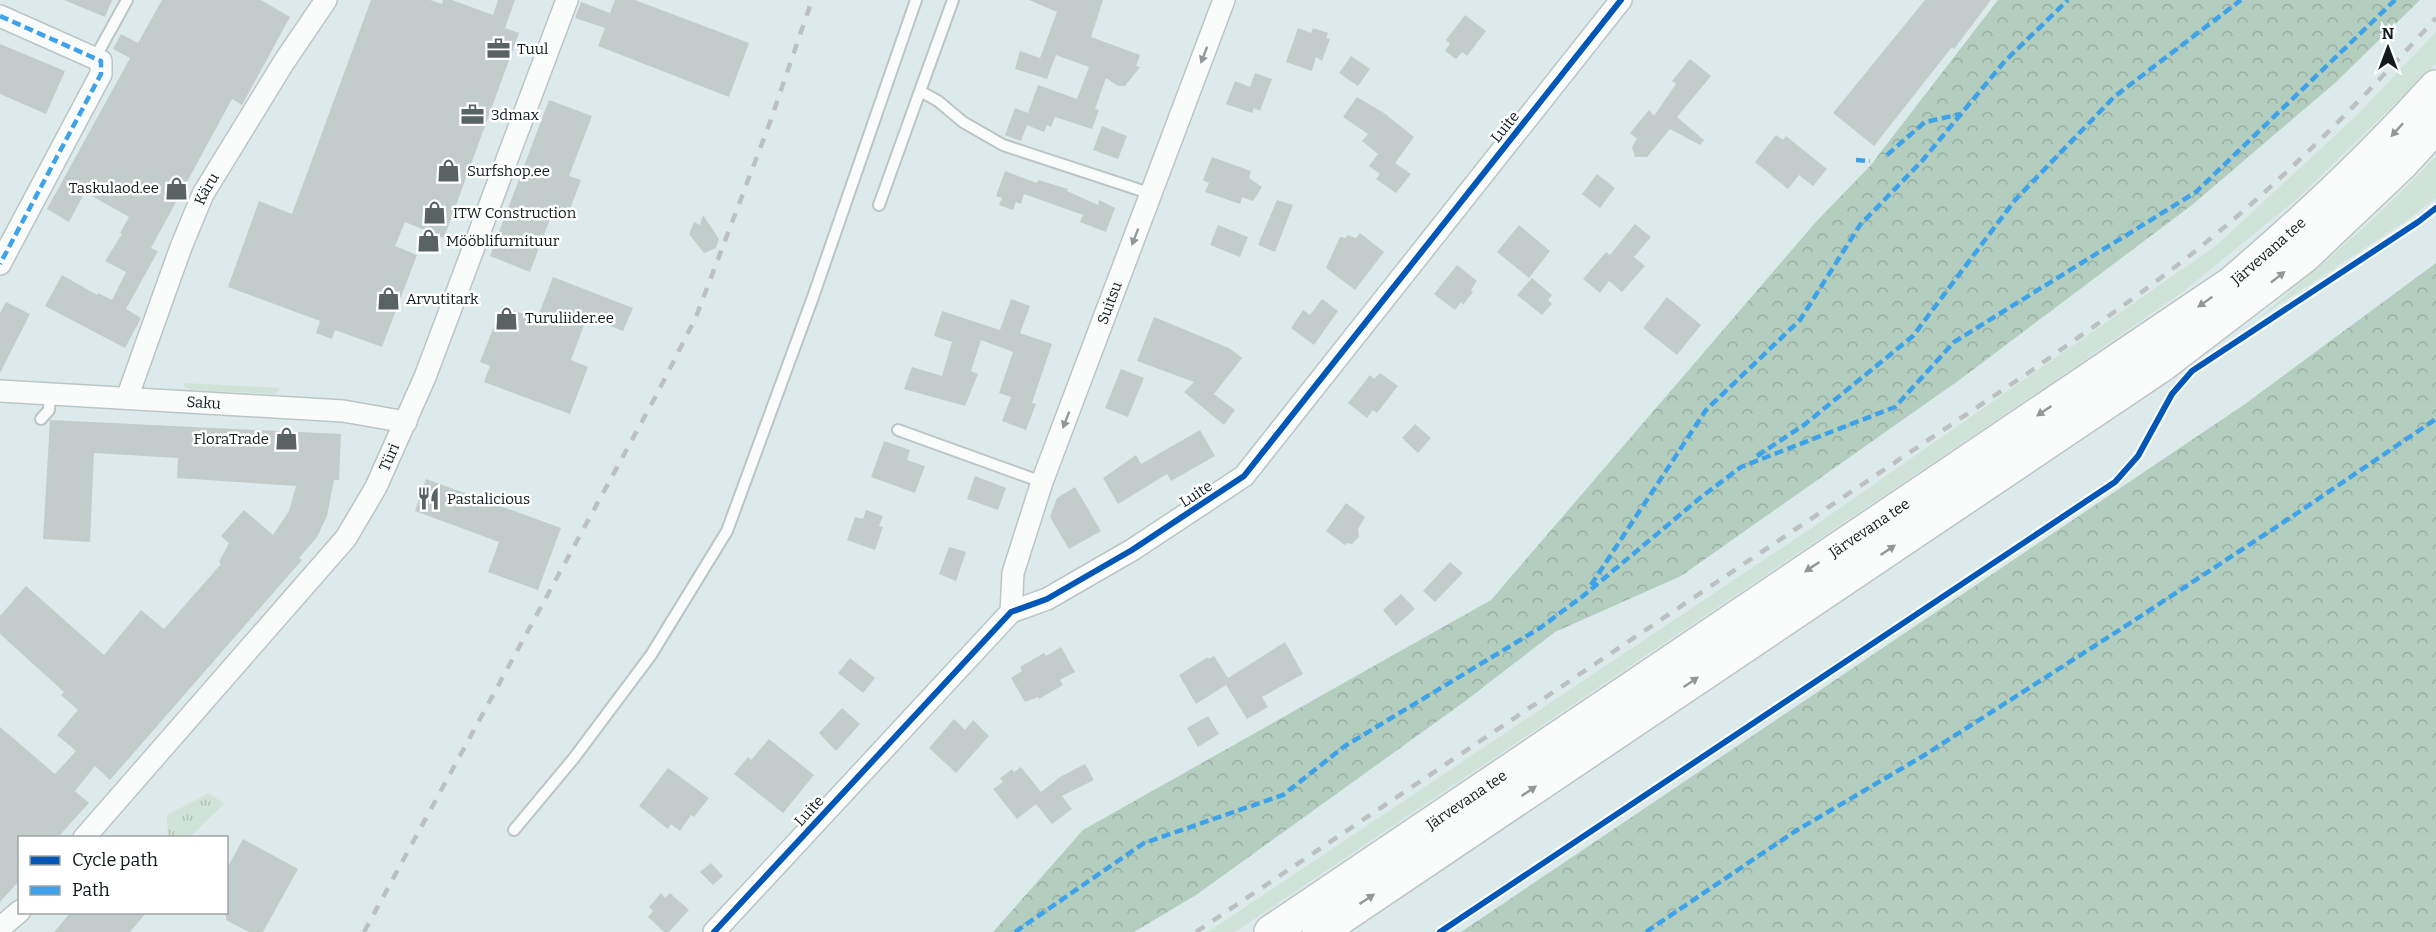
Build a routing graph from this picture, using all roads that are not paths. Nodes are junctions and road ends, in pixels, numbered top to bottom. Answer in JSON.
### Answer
{"nodes":[{"id":1,"x":128,"y":0,"type":"edge"},
{"id":2,"x":567,"y":0,"type":"edge"},
{"id":3,"x":916,"y":0,"type":"edge"},
{"id":4,"x":953,"y":0,"type":"edge"},
{"id":5,"x":1224,"y":0,"type":"edge"},
{"id":6,"x":1621,"y":0,"type":"edge"},
{"id":7,"x":326,"y":2,"type":"edge"},
{"id":8,"x":0,"y":16,"type":"edge"},
{"id":9,"x":95,"y":58,"type":"junction"},
{"id":10,"x":2436,"y":87,"type":"edge"},
{"id":11,"x":920,"y":91,"type":"junction"},
{"id":12,"x":2436,"y":126,"type":"edge"},
{"id":13,"x":1152,"y":194,"type":"junction"},
{"id":14,"x":879,"y":205,"type":"dead end"},
{"id":15,"x":0,"y":264,"type":"edge"},
{"id":16,"x":0,"y":391,"type":"edge"},
{"id":17,"x":50,"y":393,"type":"junction"},
{"id":18,"x":127,"y":398,"type":"junction"},
{"id":19,"x":41,"y":419,"type":"dead end"},
{"id":20,"x":406,"y":422,"type":"junction"},
{"id":21,"x":898,"y":430,"type":"dead end"},
{"id":22,"x":1042,"y":482,"type":"junction"},
{"id":23,"x":1011,"y":612,"type":"junction"},
{"id":24,"x":514,"y":830,"type":"dead end"},
{"id":25,"x":85,"y":836,"type":"edge"},
{"id":26,"x":18,"y":913,"type":"edge"},
{"id":27,"x":0,"y":928,"type":"edge"},
{"id":28,"x":714,"y":932,"type":"edge"},
{"id":29,"x":1271,"y":932,"type":"edge"},
{"id":30,"x":1319,"y":932,"type":"edge"}],
"edges":[{"from":1,"to":9,"type":"lane"},
{"from":2,"to":20,"type":"street","name":"Türi"},
{"from":3,"to":24,"type":"lane"},
{"from":4,"to":11,"type":"lane"},
{"from":5,"to":13,"type":"street","name":"Suitsu","one_way":true},
{"from":6,"to":23,"type":"street","name":"Luite"},
{"from":7,"to":18,"type":"street","name":"Käru"},
{"from":8,"to":9,"type":"street"},
{"from":9,"to":15,"type":"street"},
{"from":10,"to":29,"type":"highway","name":"Järvevana tee","one_way":true},
{"from":11,"to":13,"type":"lane"},
{"from":11,"to":14,"type":"lane"},
{"from":30,"to":12,"type":"highway","name":"Järvevana tee","one_way":true},
{"from":13,"to":22,"type":"street","name":"Suitsu","one_way":true},
{"from":16,"to":17,"type":"street","name":"Saku"},
{"from":17,"to":18,"type":"street","name":"Saku"},
{"from":17,"to":19,"type":"lane"},
{"from":18,"to":20,"type":"street","name":"Saku"},
{"from":20,"to":25,"type":"street","name":"Türi"},
{"from":21,"to":22,"type":"lane"},
{"from":22,"to":23,"type":"street","name":"Suitsu"},
{"from":23,"to":28,"type":"street","name":"Luite"},
{"from":26,"to":27,"type":"street"}]}
